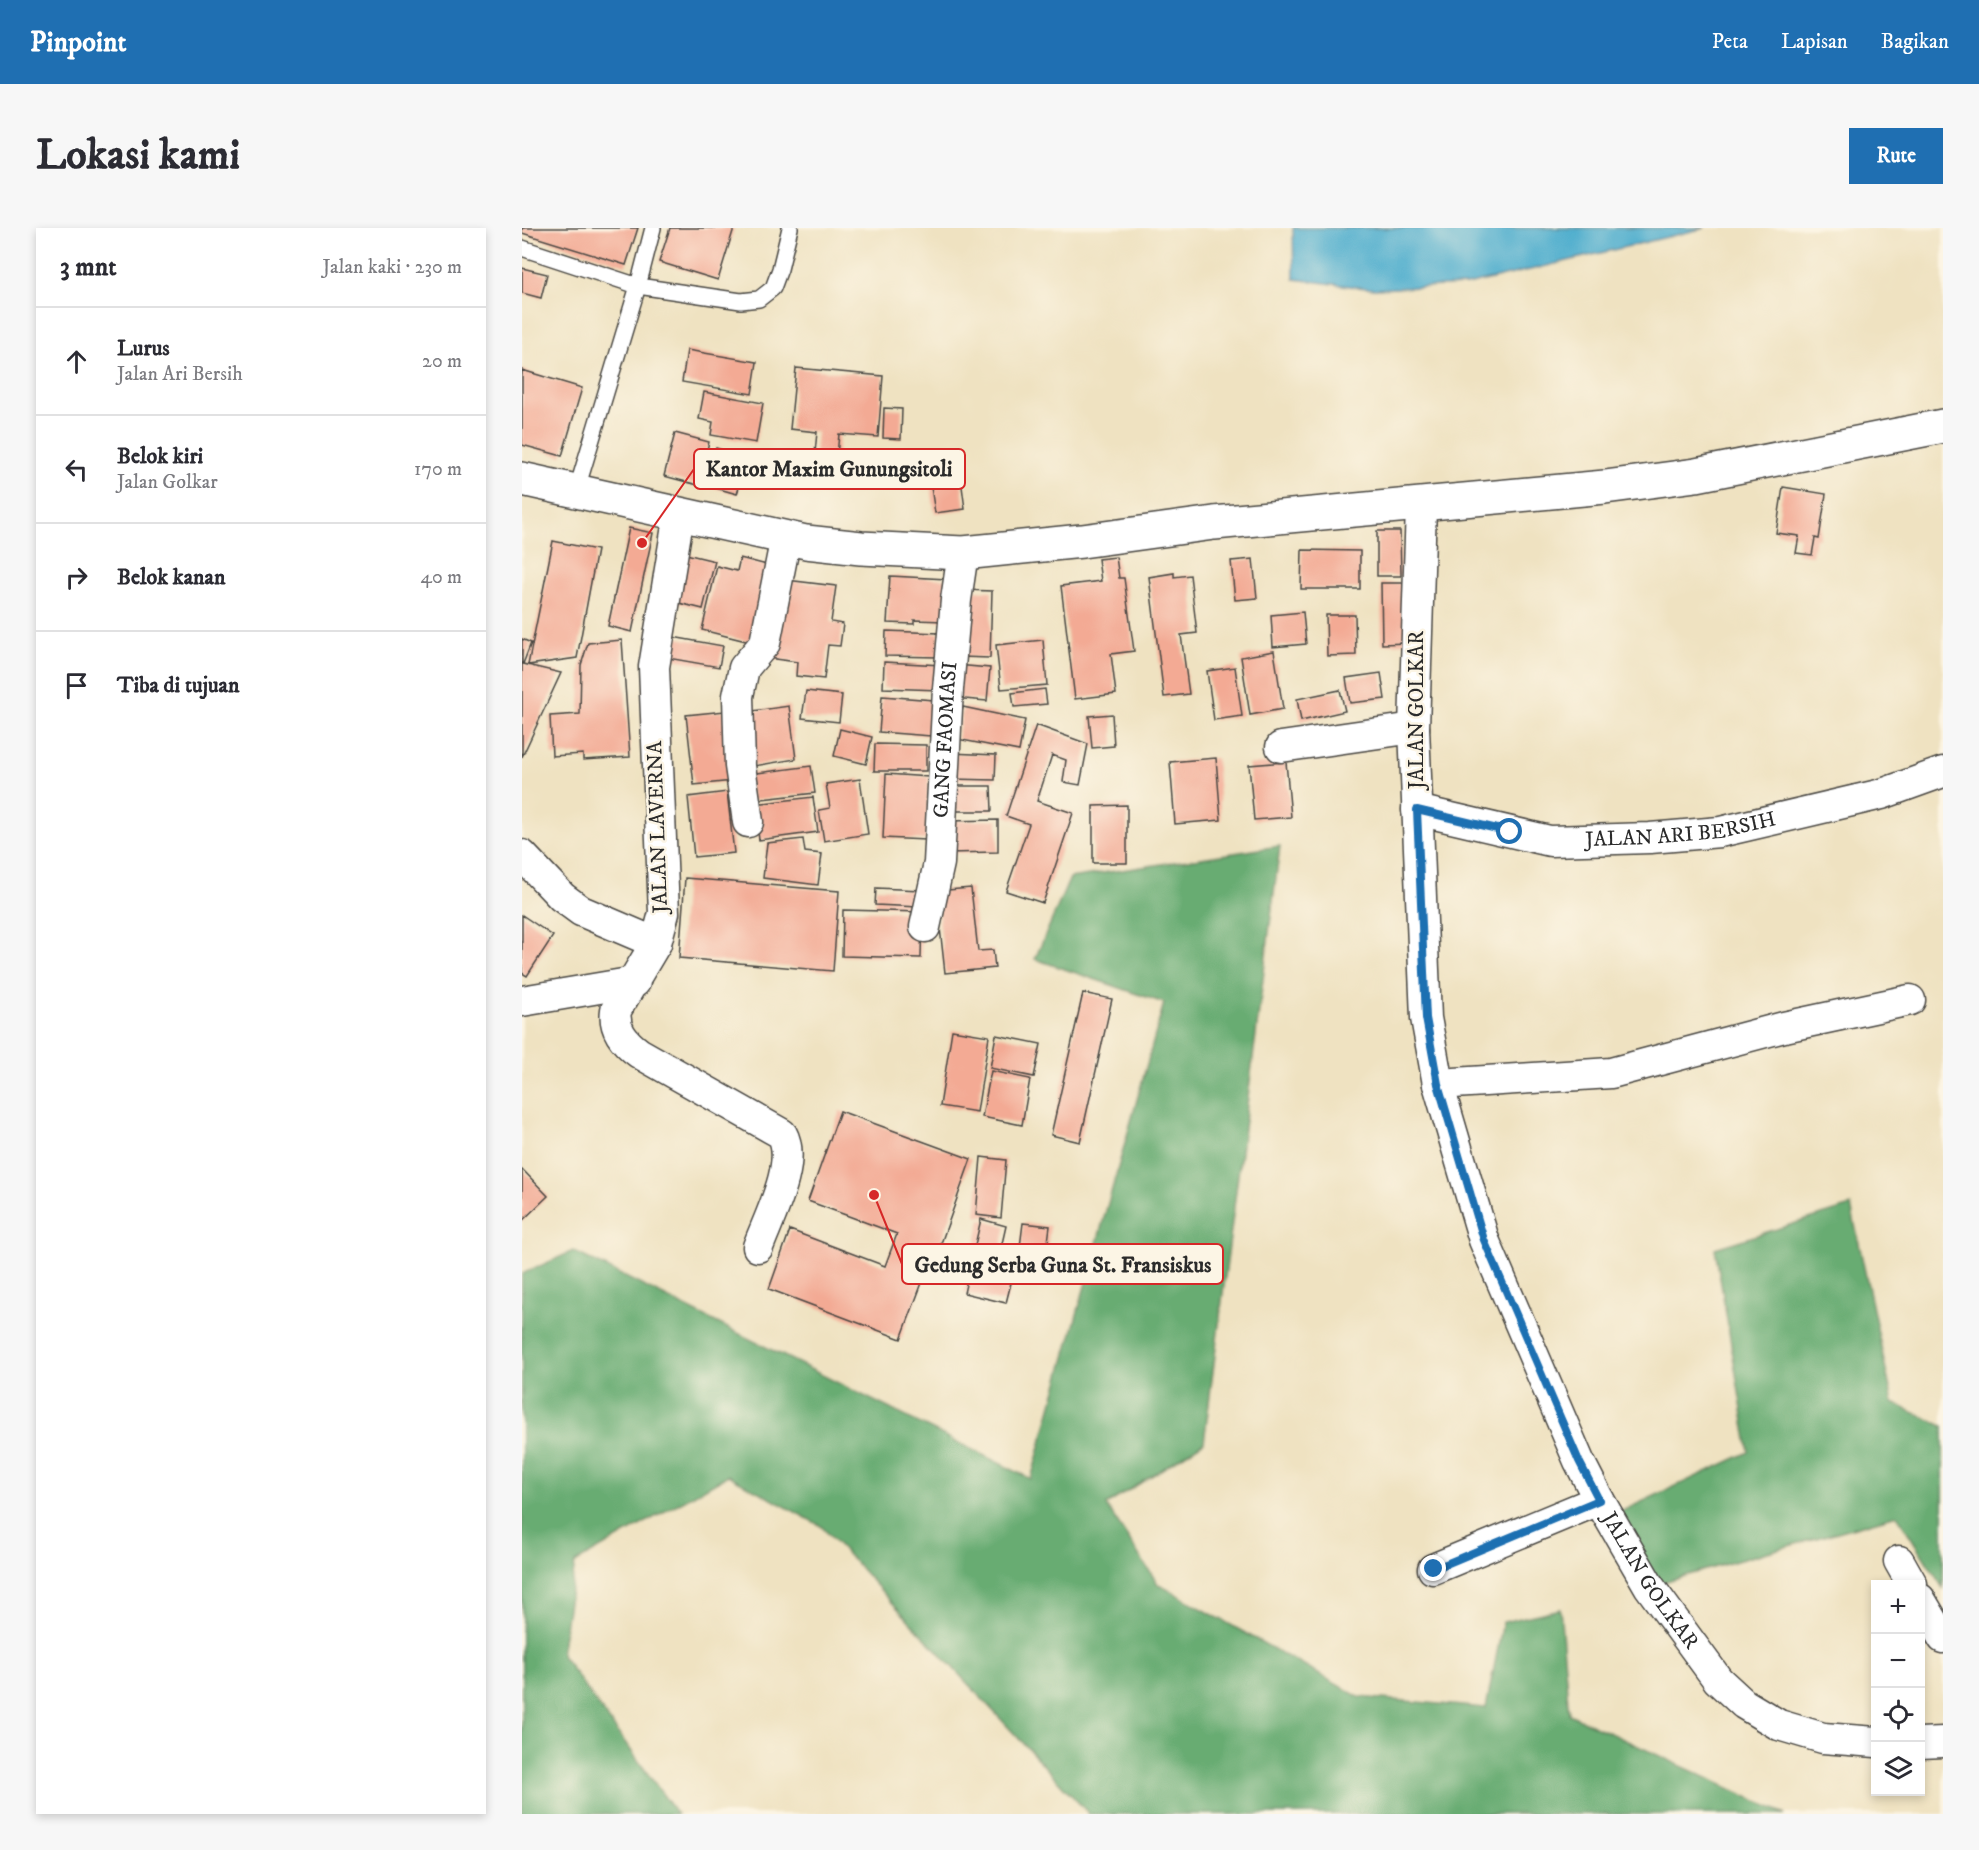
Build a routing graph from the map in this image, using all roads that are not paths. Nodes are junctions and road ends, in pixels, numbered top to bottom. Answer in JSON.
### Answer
{"nodes":[{"id":1,"x":653,"y":228,"type":"edge"},
{"id":2,"x":790,"y":228,"type":"edge"},
{"id":3,"x":522,"y":248,"type":"edge"},
{"id":4,"x":638,"y":286,"type":"junction"},
{"id":5,"x":1943,"y":426,"type":"edge"},
{"id":6,"x":522,"y":479,"type":"edge"},
{"id":7,"x":576,"y":492,"type":"junction"},
{"id":8,"x":1421,"y":506,"type":"junction"},
{"id":9,"x":679,"y":514,"type":"junction"},
{"id":10,"x":786,"y":537,"type":"junction"},
{"id":11,"x":963,"y":553,"type":"junction"},
{"id":12,"x":1414,"y":728,"type":"junction"},
{"id":13,"x":1281,"y":747,"type":"dead end"},
{"id":14,"x":1943,"y":772,"type":"edge"},
{"id":15,"x":1417,"y":810,"type":"junction"},
{"id":16,"x":748,"y":822,"type":"dead end"},
{"id":17,"x":522,"y":855,"type":"edge"},
{"id":18,"x":926,"y":927,"type":"dead end"},
{"id":19,"x":656,"y":943,"type":"junction"},
{"id":20,"x":635,"y":982,"type":"junction"},
{"id":21,"x":1910,"y":999,"type":"dead end"},
{"id":22,"x":522,"y":1001,"type":"edge"},
{"id":23,"x":1438,"y":1084,"type":"junction"},
{"id":24,"x":758,"y":1246,"type":"dead end"},
{"id":25,"x":1599,"y":1500,"type":"junction"},
{"id":26,"x":1434,"y":1569,"type":"dead end"},
{"id":27,"x":1925,"y":1607,"type":"edge"},
{"id":28,"x":1943,"y":1638,"type":"edge"},
{"id":29,"x":1871,"y":1742,"type":"edge"},
{"id":30,"x":1943,"y":1742,"type":"edge"},
{"id":31,"x":1925,"y":1743,"type":"edge"}],
"edges":[{"from":1,"to":4,"type":"lane"},
{"from":2,"to":4,"type":"lane"},
{"from":3,"to":4,"type":"lane"},
{"from":4,"to":7,"type":"lane"},
{"from":5,"to":8,"type":"highway"},
{"from":6,"to":7,"type":"highway"},
{"from":7,"to":9,"type":"highway"},
{"from":8,"to":11,"type":"highway"},
{"from":8,"to":12,"type":"street","name":"JALAN GOLKAR"},
{"from":9,"to":10,"type":"highway"},
{"from":9,"to":19,"type":"street","name":"JALAN LAVERNA"},
{"from":10,"to":11,"type":"highway"},
{"from":10,"to":16,"type":"street"},
{"from":11,"to":18,"type":"street","name":"GANG FAOMASI"},
{"from":12,"to":13,"type":"street"},
{"from":12,"to":15,"type":"street","name":"JALAN GOLKAR"},
{"from":14,"to":15,"type":"street","name":"JALAN ARI BERSIH"},
{"from":15,"to":23,"type":"street","name":"JALAN GOLKAR"},
{"from":17,"to":19,"type":"street"},
{"from":19,"to":20,"type":"street","name":"JALAN LAVERNA"},
{"from":20,"to":22,"type":"street"},
{"from":20,"to":24,"type":"street","name":"JALAN LAVERNA"},
{"from":21,"to":23,"type":"street"},
{"from":23,"to":25,"type":"street","name":"JALAN GOLKAR"},
{"from":25,"to":26,"type":"street"},
{"from":25,"to":29,"type":"street","name":"JALAN GOLKAR"},
{"from":27,"to":28,"type":"street"},
{"from":30,"to":31,"type":"street"}]}
